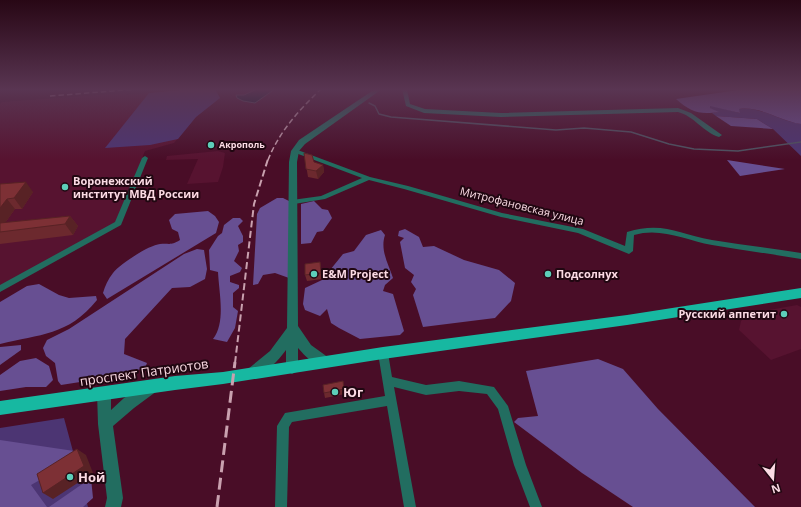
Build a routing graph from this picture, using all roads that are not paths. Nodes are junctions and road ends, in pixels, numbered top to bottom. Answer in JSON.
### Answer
{"nodes":[{"id":1,"x":345,"y":113,"type":"edge"},
{"id":2,"x":456,"y":113,"type":"edge"},
{"id":3,"x":584,"y":113,"type":"edge"},
{"id":4,"x":685,"y":113,"type":"edge"},
{"id":5,"x":719,"y":135,"type":"dead end"},
{"id":6,"x":295,"y":151,"type":"junction"},
{"id":7,"x":145,"y":158,"type":"dead end"},
{"id":8,"x":368,"y":178,"type":"junction"},
{"id":9,"x":294,"y":202,"type":"junction"},
{"id":10,"x":801,"y":256,"type":"edge"},
{"id":11,"x":0,"y":289,"type":"edge"},
{"id":12,"x":799,"y":294,"type":"edge"},
{"id":13,"x":293,"y":328,"type":"junction"},
{"id":14,"x":383,"y":353,"type":"junction"},
{"id":15,"x":325,"y":362,"type":"junction"},
{"id":16,"x":292,"y":368,"type":"junction"},
{"id":17,"x":253,"y":373,"type":"junction"},
{"id":18,"x":388,"y":381,"type":"junction"},
{"id":19,"x":155,"y":386,"type":"junction"},
{"id":20,"x":104,"y":393,"type":"junction"},
{"id":21,"x":391,"y":400,"type":"junction"},
{"id":22,"x":0,"y":408,"type":"edge"},
{"id":23,"x":105,"y":424,"type":"junction"},
{"id":24,"x":113,"y":507,"type":"edge"},
{"id":25,"x":281,"y":507,"type":"edge"},
{"id":26,"x":410,"y":507,"type":"edge"},
{"id":27,"x":536,"y":507,"type":"edge"}],
"edges":[{"from":1,"to":6,"type":"street"},
{"from":2,"to":3,"type":"street"},
{"from":4,"to":5,"type":"street"},
{"from":6,"to":8,"type":"street","name":"Митрофановская улица"},
{"from":6,"to":9,"type":"street"},
{"from":7,"to":11,"type":"street"},
{"from":8,"to":9,"type":"street"},
{"from":8,"to":10,"type":"street","name":"Митрофановская улица"},
{"from":9,"to":13,"type":"street"},
{"from":12,"to":14,"type":"highway","name":"проспект Патриотов"},
{"from":13,"to":15,"type":"street"},
{"from":13,"to":16,"type":"street"},
{"from":13,"to":17,"type":"street"},
{"from":14,"to":15,"type":"highway","name":"проспект Патриотов"},
{"from":14,"to":18,"type":"street"},
{"from":15,"to":16,"type":"highway","name":"проспект Патриотов"},
{"from":16,"to":17,"type":"highway","name":"проспект Патриотов"},
{"from":17,"to":19,"type":"highway","name":"проспект Патриотов"},
{"from":18,"to":21,"type":"street"},
{"from":18,"to":27,"type":"street"},
{"from":19,"to":20,"type":"highway","name":"проспект Патриотов"},
{"from":19,"to":23,"type":"street"},
{"from":20,"to":22,"type":"highway","name":"проспект Патриотов"},
{"from":20,"to":23,"type":"street"},
{"from":21,"to":25,"type":"street"},
{"from":21,"to":26,"type":"street"},
{"from":23,"to":24,"type":"street"}]}
